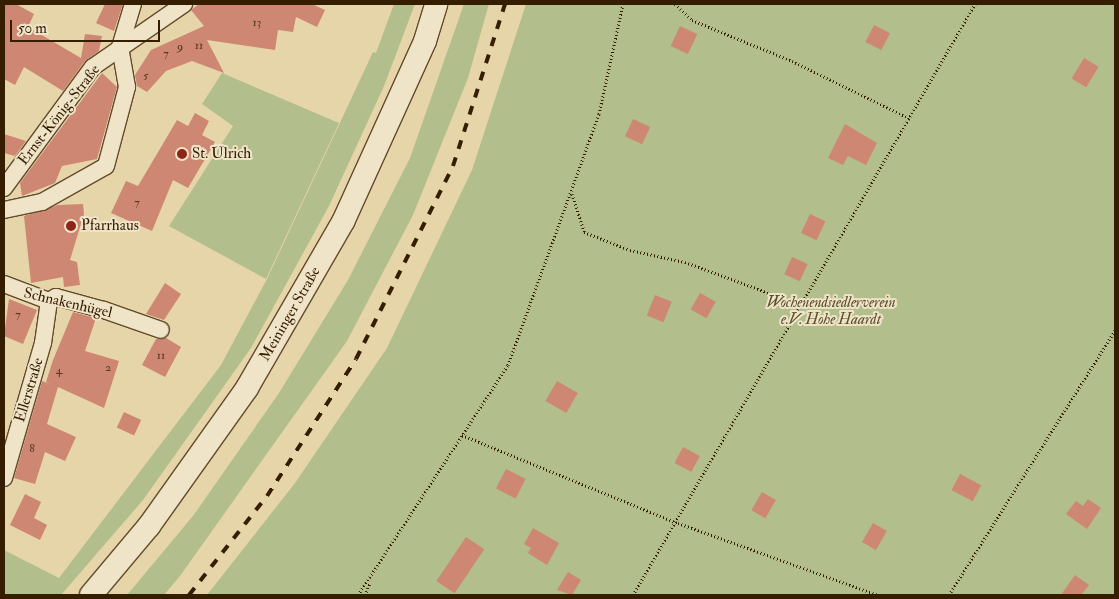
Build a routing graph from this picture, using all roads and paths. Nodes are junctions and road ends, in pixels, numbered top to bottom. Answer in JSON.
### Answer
{"nodes":[{"id":1,"x":134,"y":4,"type":"edge"},
{"id":2,"x":184,"y":4,"type":"edge"},
{"id":3,"x":436,"y":4,"type":"edge"},
{"id":4,"x":623,"y":4,"type":"edge"},
{"id":5,"x":675,"y":4,"type":"edge"},
{"id":6,"x":975,"y":4,"type":"edge"},
{"id":7,"x":120,"y":47,"type":"junction"},
{"id":8,"x":909,"y":118,"type":"junction"},
{"id":9,"x":4,"y":188,"type":"edge"},
{"id":10,"x":571,"y":193,"type":"junction"},
{"id":11,"x":4,"y":210,"type":"edge"},
{"id":12,"x":4,"y":284,"type":"edge"},
{"id":13,"x":49,"y":301,"type":"junction"},
{"id":14,"x":801,"y":306,"type":"junction"},
{"id":15,"x":161,"y":330,"type":"dead end"},
{"id":16,"x":1115,"y":330,"type":"edge"},
{"id":17,"x":462,"y":435,"type":"junction"},
{"id":18,"x":4,"y":478,"type":"edge"},
{"id":19,"x":678,"y":524,"type":"junction"},
{"id":20,"x":371,"y":580,"type":"junction"},
{"id":21,"x":91,"y":595,"type":"edge"},
{"id":22,"x":358,"y":595,"type":"edge"},
{"id":23,"x":365,"y":595,"type":"edge"},
{"id":24,"x":633,"y":595,"type":"edge"},
{"id":25,"x":878,"y":595,"type":"edge"},
{"id":26,"x":949,"y":595,"type":"edge"}],
"edges":[{"from":1,"to":7,"type":"street"},
{"from":2,"to":7,"type":"street","name":"Ernst-König-Straße"},
{"from":3,"to":21,"type":"main road","name":"Meininger Straße"},
{"from":4,"to":10,"type":"path"},
{"from":5,"to":8,"type":"path"},
{"from":6,"to":8,"type":"path"},
{"from":7,"to":9,"type":"street","name":"Ernst-König-Straße"},
{"from":7,"to":11,"type":"street"},
{"from":8,"to":14,"type":"path"},
{"from":10,"to":14,"type":"path"},
{"from":10,"to":17,"type":"path"},
{"from":12,"to":13,"type":"street","name":"Schnakenhügel"},
{"from":13,"to":15,"type":"street","name":"Schnakenhügel"},
{"from":13,"to":18,"type":"street","name":"Ellerstraße"},
{"from":14,"to":19,"type":"path"},
{"from":16,"to":26,"type":"path"},
{"from":17,"to":19,"type":"path"},
{"from":17,"to":20,"type":"path"},
{"from":19,"to":24,"type":"path"},
{"from":19,"to":25,"type":"path"},
{"from":20,"to":22,"type":"path"},
{"from":20,"to":23,"type":"path"}]}
